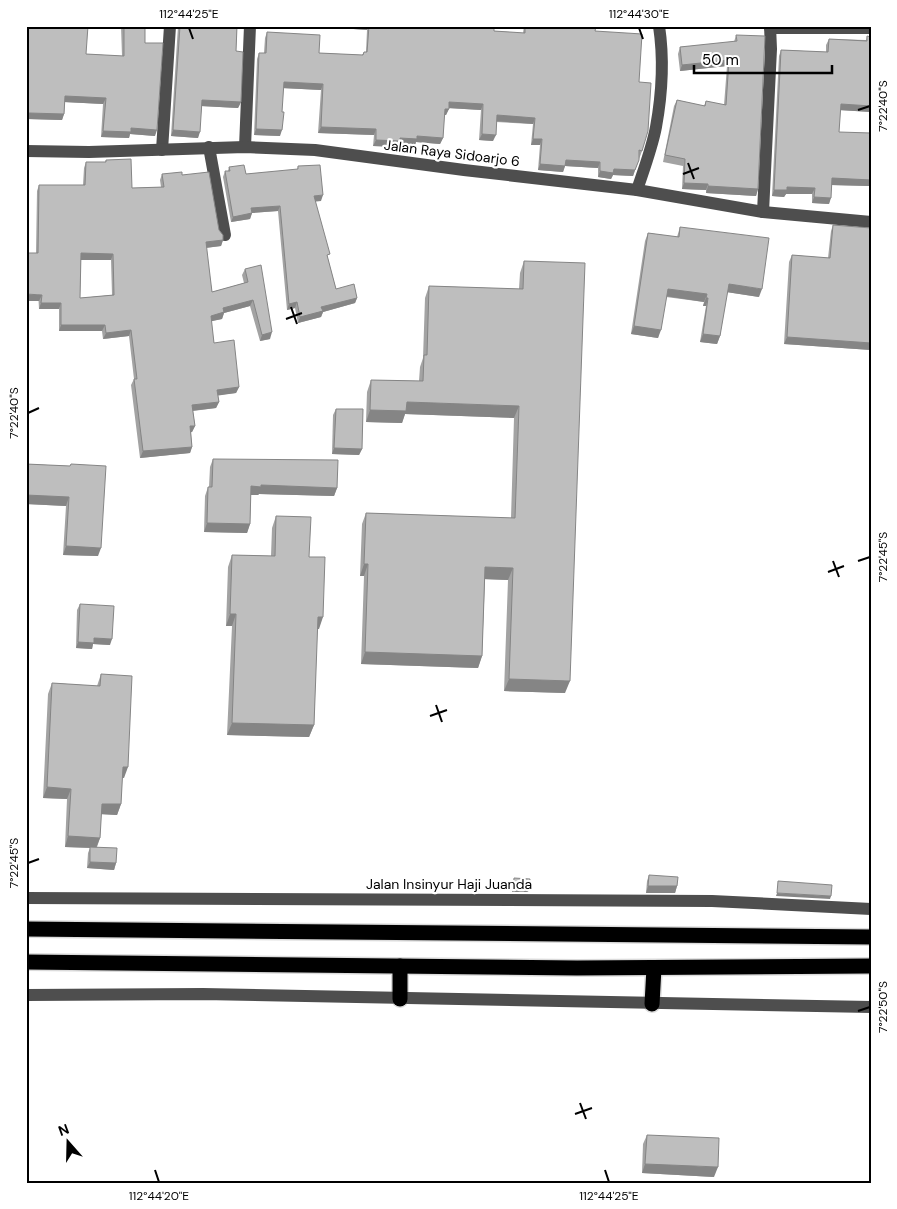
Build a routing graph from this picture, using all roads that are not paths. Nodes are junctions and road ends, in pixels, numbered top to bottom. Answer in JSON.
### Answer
{"nodes":[{"id":1,"x":170,"y":26,"type":"edge"},
{"id":2,"x":250,"y":26,"type":"edge"},
{"id":3,"x":659,"y":26,"type":"edge"},
{"id":4,"x":770,"y":27,"type":"edge"},
{"id":5,"x":871,"y":28,"type":"edge"},
{"id":6,"x":209,"y":147,"type":"junction"},
{"id":7,"x":245,"y":147,"type":"junction"},
{"id":8,"x":162,"y":150,"type":"junction"},
{"id":9,"x":26,"y":151,"type":"edge"},
{"id":10,"x":637,"y":190,"type":"junction"},
{"id":11,"x":763,"y":212,"type":"junction"},
{"id":12,"x":871,"y":222,"type":"edge"},
{"id":13,"x":225,"y":236,"type":"edge"},
{"id":14,"x":26,"y":898,"type":"edge"},
{"id":15,"x":871,"y":909,"type":"edge"},
{"id":16,"x":26,"y":929,"type":"edge"},
{"id":17,"x":871,"y":937,"type":"edge"},
{"id":18,"x":26,"y":962,"type":"edge"},
{"id":19,"x":400,"y":966,"type":"junction"},
{"id":20,"x":871,"y":966,"type":"edge"},
{"id":21,"x":654,"y":968,"type":"junction"},
{"id":22,"x":26,"y":995,"type":"edge"},
{"id":23,"x":400,"y":999,"type":"junction"},
{"id":24,"x":652,"y":1004,"type":"junction"},
{"id":25,"x":871,"y":1007,"type":"edge"}],
"edges":[{"from":1,"to":8,"type":"street"},
{"from":2,"to":7,"type":"street"},
{"from":3,"to":10,"type":"street"},
{"from":4,"to":5,"type":"street"},
{"from":4,"to":11,"type":"street"},
{"from":6,"to":7,"type":"street","name":"Jalan Raya Sidoarjo 6"},
{"from":6,"to":8,"type":"street","name":"Jalan Raya Sidoarjo 6"},
{"from":6,"to":13,"type":"street"},
{"from":7,"to":10,"type":"street","name":"Jalan Raya Sidoarjo 6"},
{"from":8,"to":9,"type":"street","name":"Jalan Raya Sidoarjo 6"},
{"from":10,"to":11,"type":"street","name":"Jalan Raya Sidoarjo 6"},
{"from":11,"to":12,"type":"street","name":"Jalan Raya Sidoarjo 6"},
{"from":14,"to":15,"type":"street","name":"Jalan Insinyur Haji Juanda"},
{"from":16,"to":17,"type":"highway"},
{"from":18,"to":19,"type":"highway"},
{"from":19,"to":21,"type":"highway"},
{"from":19,"to":23,"type":"highway"},
{"from":20,"to":21,"type":"highway"},
{"from":21,"to":24,"type":"highway"},
{"from":22,"to":23,"type":"street"},
{"from":23,"to":24,"type":"street"},
{"from":24,"to":25,"type":"street"}]}
